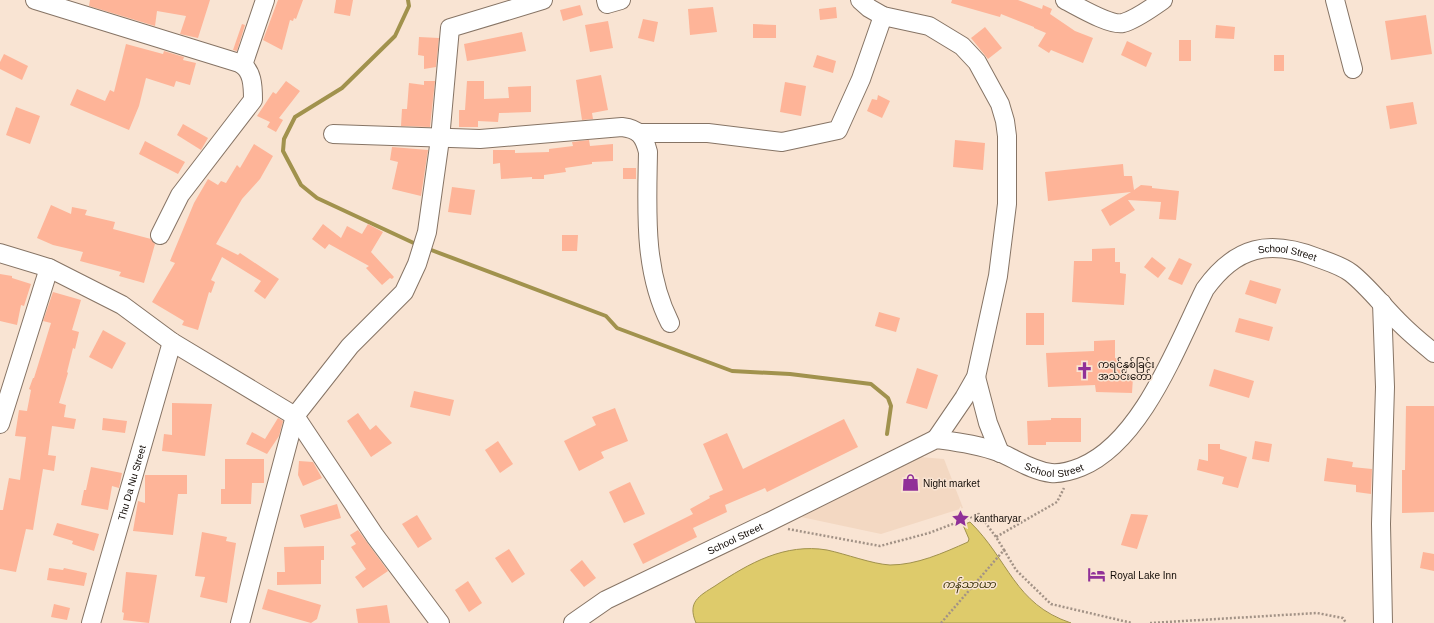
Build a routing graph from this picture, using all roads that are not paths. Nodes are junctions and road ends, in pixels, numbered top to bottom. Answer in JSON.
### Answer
{"nodes":[{"id":1,"x":35,"y":0,"type":"edge"},
{"id":2,"x":265,"y":0,"type":"edge"},
{"id":3,"x":543,"y":0,"type":"edge"},
{"id":4,"x":606,"y":0,"type":"edge"},
{"id":5,"x":621,"y":0,"type":"edge"},
{"id":6,"x":860,"y":0,"type":"edge"},
{"id":7,"x":1065,"y":0,"type":"edge"},
{"id":8,"x":1163,"y":0,"type":"edge"},
{"id":9,"x":1335,"y":0,"type":"edge"},
{"id":10,"x":883,"y":16,"type":"junction"},
{"id":11,"x":243,"y":65,"type":"junction"},
{"id":12,"x":1353,"y":68,"type":"dead end"},
{"id":13,"x":640,"y":133,"type":"junction"},
{"id":14,"x":333,"y":134,"type":"dead end"},
{"id":15,"x":440,"y":138,"type":"junction"},
{"id":16,"x":160,"y":235,"type":"dead end"},
{"id":17,"x":0,"y":253,"type":"edge"},
{"id":18,"x":49,"y":268,"type":"junction"},
{"id":19,"x":1382,"y":303,"type":"junction"},
{"id":20,"x":670,"y":323,"type":"dead end"},
{"id":21,"x":172,"y":342,"type":"junction"},
{"id":22,"x":1434,"y":353,"type":"edge"},
{"id":23,"x":976,"y":377,"type":"junction"},
{"id":24,"x":294,"y":416,"type":"junction"},
{"id":25,"x":0,"y":424,"type":"edge"},
{"id":26,"x":929,"y":442,"type":"junction"},
{"id":27,"x":1000,"y":453,"type":"junction"},
{"id":28,"x":91,"y":623,"type":"edge"},
{"id":29,"x":240,"y":623,"type":"edge"},
{"id":30,"x":440,"y":623,"type":"edge"},
{"id":31,"x":573,"y":623,"type":"edge"},
{"id":32,"x":1383,"y":623,"type":"edge"}],
"edges":[{"from":1,"to":11,"type":"street"},
{"from":2,"to":11,"type":"street"},
{"from":3,"to":15,"type":"street"},
{"from":4,"to":5,"type":"street"},
{"from":6,"to":10,"type":"street"},
{"from":7,"to":8,"type":"street"},
{"from":9,"to":12,"type":"street"},
{"from":10,"to":13,"type":"street"},
{"from":10,"to":23,"type":"street"},
{"from":11,"to":16,"type":"street"},
{"from":13,"to":15,"type":"street"},
{"from":13,"to":20,"type":"street"},
{"from":14,"to":15,"type":"street"},
{"from":15,"to":24,"type":"street"},
{"from":17,"to":18,"type":"street"},
{"from":18,"to":21,"type":"street"},
{"from":18,"to":25,"type":"street"},
{"from":19,"to":22,"type":"street","name":"School Street"},
{"from":19,"to":27,"type":"street","name":"School Street"},
{"from":19,"to":32,"type":"street"},
{"from":21,"to":24,"type":"street"},
{"from":21,"to":28,"type":"street","name":"Thu Da Nu Street"},
{"from":23,"to":26,"type":"street"},
{"from":23,"to":27,"type":"street"},
{"from":24,"to":29,"type":"street"},
{"from":24,"to":30,"type":"street"},
{"from":26,"to":27,"type":"street","name":"School Street"},
{"from":26,"to":31,"type":"street","name":"School Street"}]}
